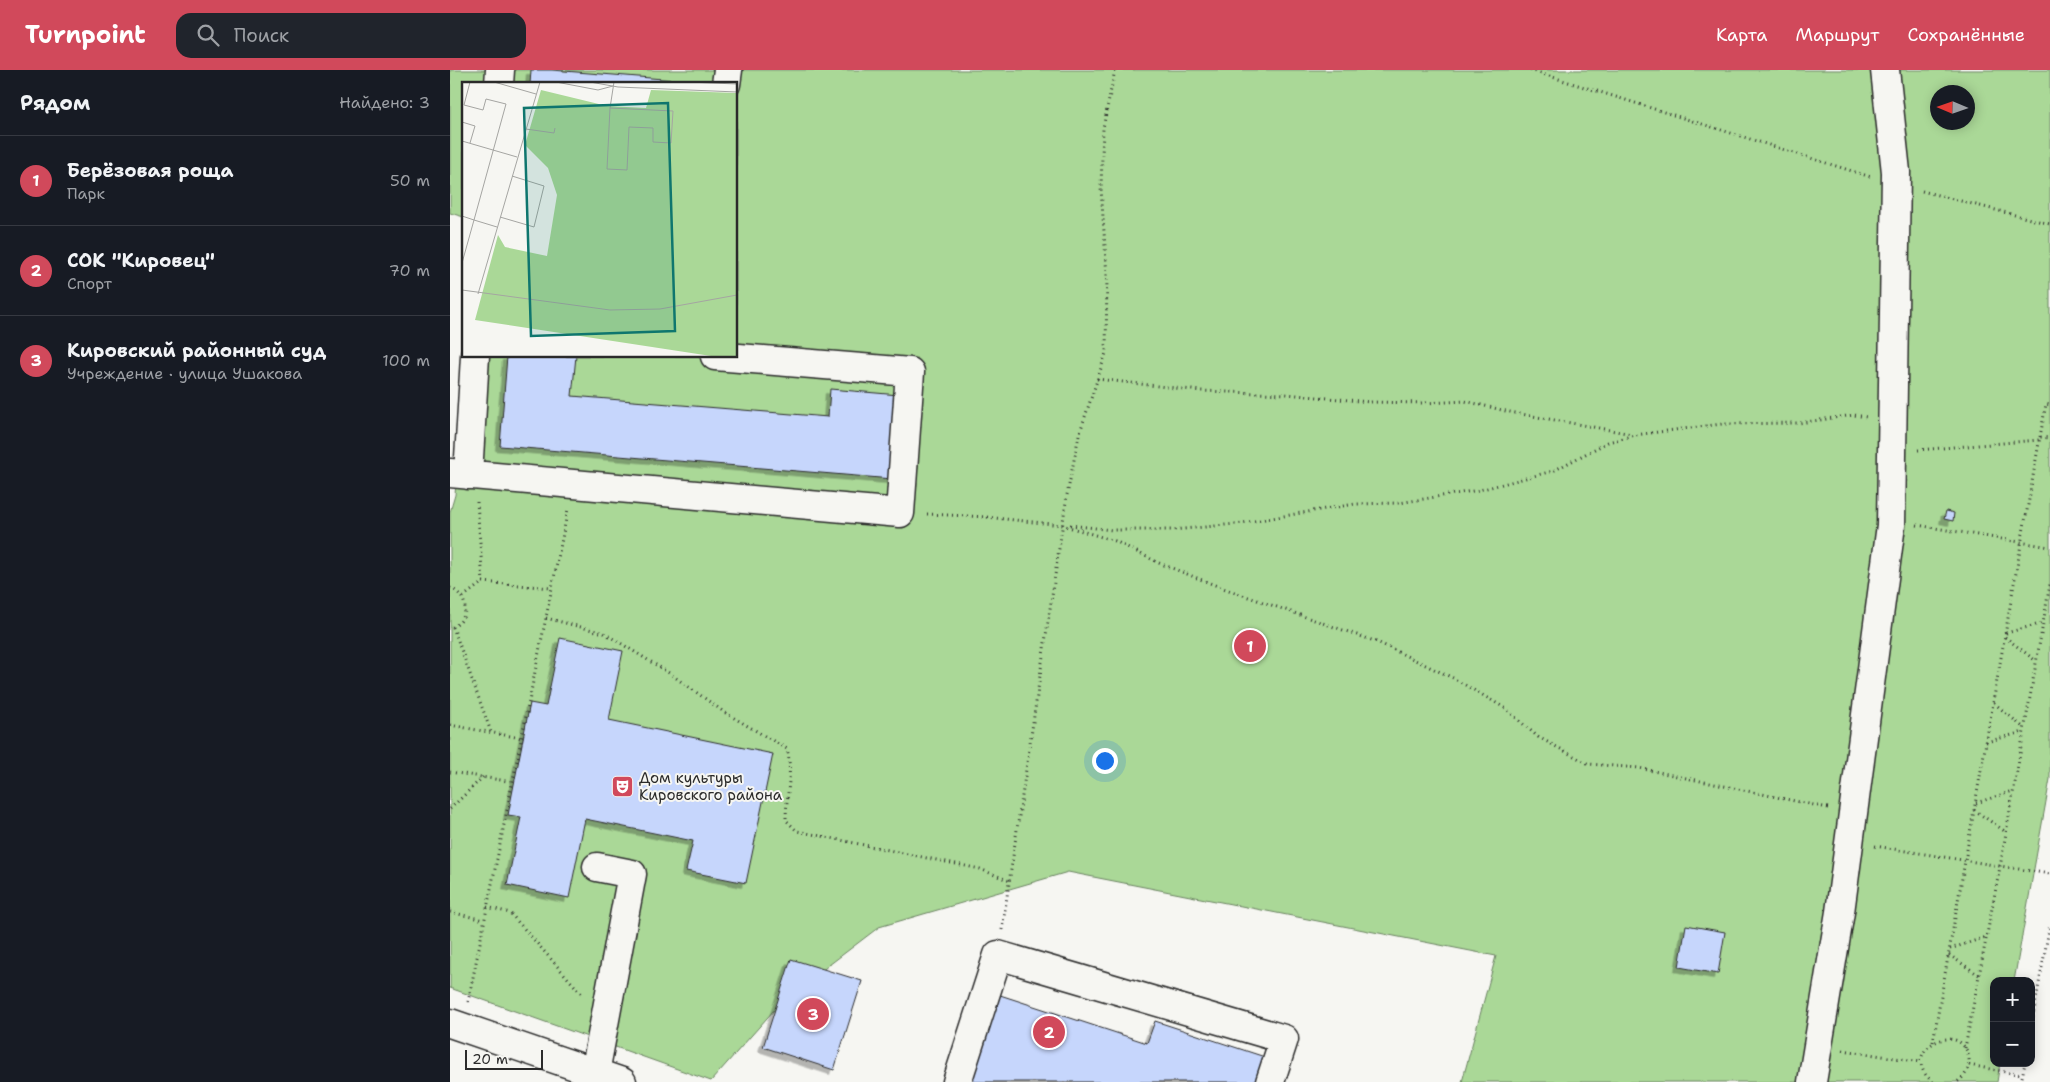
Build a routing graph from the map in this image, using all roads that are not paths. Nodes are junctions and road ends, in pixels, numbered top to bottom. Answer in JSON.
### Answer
{"nodes":[{"id":1,"x":1885,"y":70,"type":"edge"},
{"id":2,"x":475,"y":358,"type":"edge"},
{"id":3,"x":738,"y":358,"type":"edge"},
{"id":4,"x":464,"y":475,"type":"edge"},
{"id":5,"x":597,"y":867,"type":"dead end"},
{"id":6,"x":456,"y":1025,"type":"edge"},
{"id":7,"x":595,"y":1073,"type":"junction"},
{"id":8,"x":622,"y":1082,"type":"edge"},
{"id":9,"x":957,"y":1082,"type":"edge"},
{"id":10,"x":1270,"y":1082,"type":"edge"},
{"id":11,"x":1812,"y":1082,"type":"edge"}],
"edges":[{"from":1,"to":11,"type":"street"},
{"from":2,"to":4,"type":"street"},
{"from":3,"to":4,"type":"street"},
{"from":5,"to":7,"type":"street"},
{"from":6,"to":7,"type":"street"},
{"from":7,"to":8,"type":"street"},
{"from":9,"to":10,"type":"street"}]}
